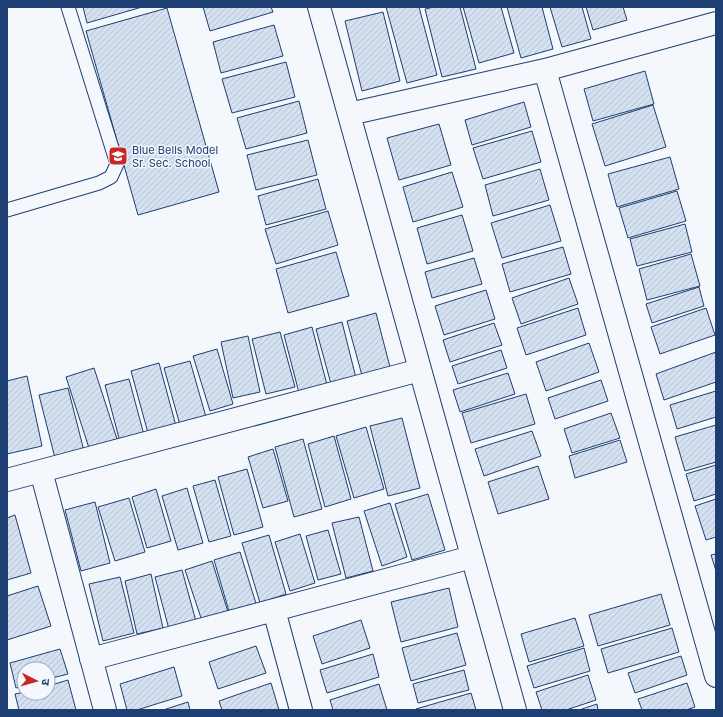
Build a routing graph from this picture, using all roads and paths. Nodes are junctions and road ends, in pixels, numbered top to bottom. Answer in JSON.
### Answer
{"nodes":[{"id":1,"x":68,"y":7,"type":"edge"},
{"id":2,"x":319,"y":7,"type":"edge"},
{"id":3,"x":716,"y":23,"type":"edge"},
{"id":4,"x":544,"y":70,"type":"junction"},
{"id":5,"x":349,"y":114,"type":"junction"},
{"id":6,"x":7,"y":210,"type":"edge"},
{"id":7,"x":420,"y":370,"type":"junction"},
{"id":8,"x":41,"y":471,"type":"junction"},
{"id":9,"x":7,"y":480,"type":"edge"},
{"id":10,"x":472,"y":557,"type":"junction"},
{"id":11,"x":274,"y":610,"type":"junction"},
{"id":12,"x":91,"y":659,"type":"junction"},
{"id":13,"x":716,"y":676,"type":"edge"},
{"id":14,"x":105,"y":710,"type":"edge"},
{"id":15,"x":302,"y":710,"type":"edge"},
{"id":16,"x":515,"y":710,"type":"edge"}],
"edges":[{"from":1,"to":6,"type":"lane"},
{"from":2,"to":5,"type":"street"},
{"from":3,"to":4,"type":"street"},
{"from":4,"to":5,"type":"street"},
{"from":4,"to":13,"type":"street"},
{"from":5,"to":7,"type":"street"},
{"from":7,"to":8,"type":"street"},
{"from":7,"to":10,"type":"street"},
{"from":8,"to":9,"type":"street"},
{"from":8,"to":12,"type":"street"},
{"from":10,"to":11,"type":"street"},
{"from":10,"to":16,"type":"street"},
{"from":11,"to":12,"type":"street"},
{"from":11,"to":15,"type":"street"},
{"from":12,"to":14,"type":"street"}]}
